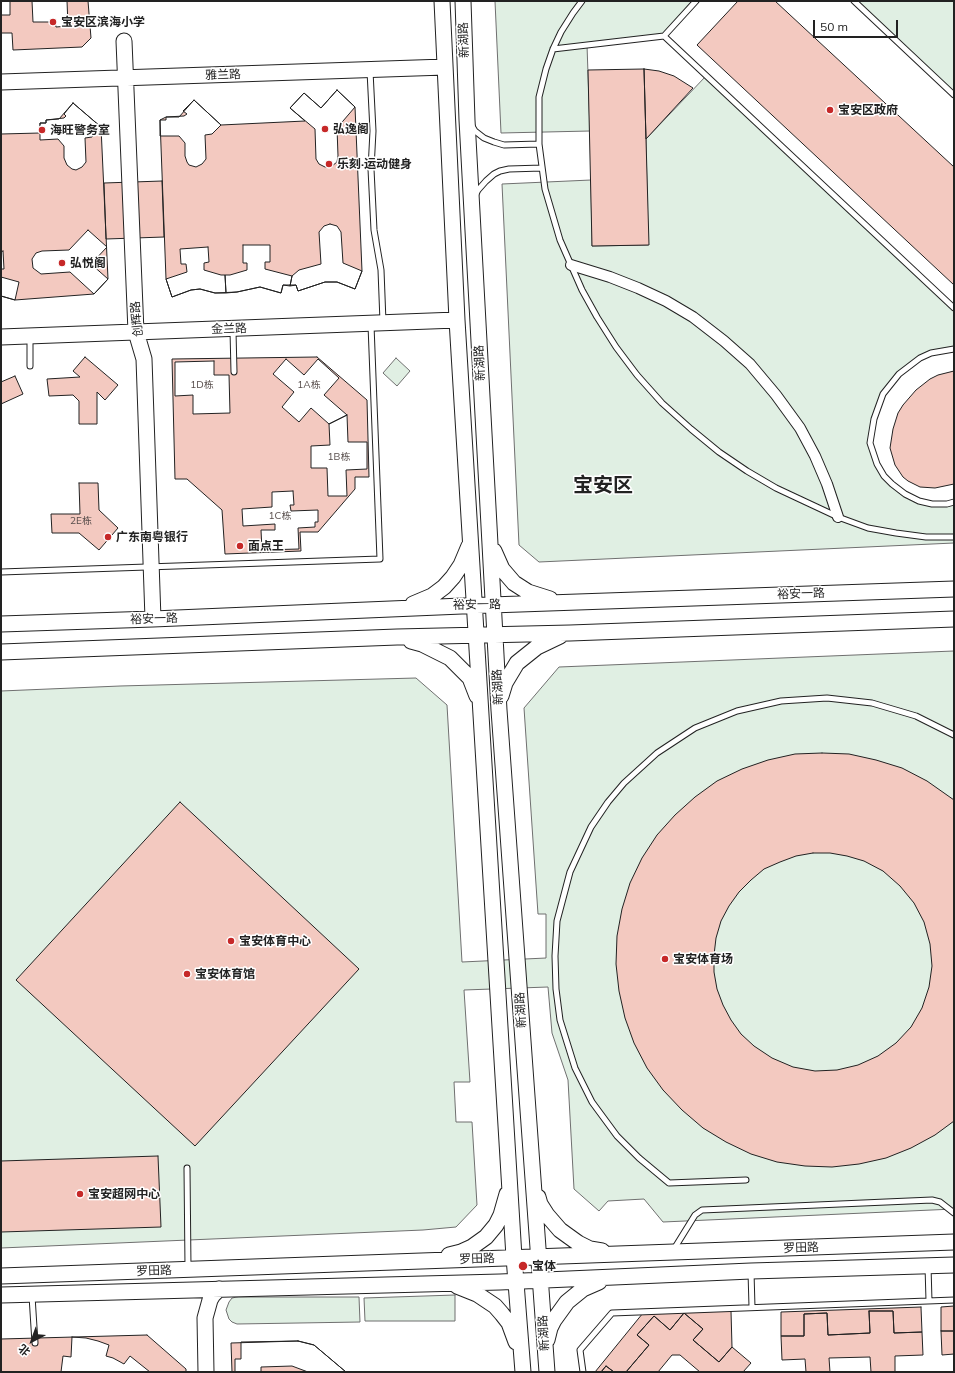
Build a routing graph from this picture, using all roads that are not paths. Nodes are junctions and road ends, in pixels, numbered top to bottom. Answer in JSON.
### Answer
{"nodes":[{"id":1,"x":442,"y":1,"type":"edge"},
{"id":2,"x":463,"y":1,"type":"edge"},
{"id":3,"x":582,"y":1,"type":"edge"},
{"id":4,"x":696,"y":1,"type":"edge"},
{"id":5,"x":854,"y":1,"type":"edge"},
{"id":6,"x":664,"y":36,"type":"junction"},
{"id":7,"x":124,"y":41,"type":"dead end"},
{"id":8,"x":553,"y":49,"type":"junction"},
{"id":9,"x":445,"y":67,"type":"junction"},
{"id":10,"x":370,"y":70,"type":"junction"},
{"id":11,"x":126,"y":78,"type":"junction"},
{"id":12,"x":1,"y":82,"type":"edge"},
{"id":13,"x":954,"y":95,"type":"edge"},
{"id":14,"x":467,"y":120,"type":"junction"},
{"id":15,"x":539,"y":144,"type":"junction"},
{"id":16,"x":542,"y":168,"type":"junction"},
{"id":17,"x":472,"y":203,"type":"junction"},
{"id":18,"x":453,"y":238,"type":"junction"},
{"id":19,"x":474,"y":239,"type":"junction"},
{"id":20,"x":571,"y":265,"type":"junction"},
{"id":21,"x":954,"y":308,"type":"edge"},
{"id":22,"x":457,"y":320,"type":"junction"},
{"id":23,"x":377,"y":323,"type":"junction"},
{"id":24,"x":232,"y":329,"type":"junction"},
{"id":25,"x":136,"y":332,"type":"junction"},
{"id":26,"x":30,"y":336,"type":"junction"},
{"id":27,"x":1,"y":337,"type":"edge"},
{"id":28,"x":954,"y":349,"type":"edge"},
{"id":29,"x":30,"y":366,"type":"dead end"},
{"id":30,"x":234,"y":372,"type":"dead end"},
{"id":31,"x":954,"y":502,"type":"edge"},
{"id":32,"x":838,"y":517,"type":"junction"},
{"id":33,"x":490,"y":536,"type":"junction"},
{"id":34,"x":471,"y":537,"type":"junction"},
{"id":35,"x":954,"y":537,"type":"edge"},
{"id":36,"x":151,"y":567,"type":"junction"},
{"id":37,"x":1,"y":572,"type":"edge"},
{"id":38,"x":954,"y":589,"type":"edge"},
{"id":39,"x":571,"y":602,"type":"junction"},
{"id":40,"x":475,"y":605,"type":"junction"},
{"id":41,"x":493,"y":605,"type":"junction"},
{"id":42,"x":392,"y":608,"type":"junction"},
{"id":43,"x":153,"y":619,"type":"junction"},
{"id":44,"x":954,"y":619,"type":"edge"},
{"id":45,"x":1,"y":624,"type":"edge"},
{"id":46,"x":570,"y":633,"type":"junction"},
{"id":47,"x":495,"y":635,"type":"junction"},
{"id":48,"x":477,"y":636,"type":"junction"},
{"id":49,"x":397,"y":637,"type":"junction"},
{"id":50,"x":1,"y":652,"type":"edge"},
{"id":51,"x":499,"y":710,"type":"junction"},
{"id":52,"x":481,"y":712,"type":"junction"},
{"id":53,"x":954,"y":735,"type":"edge"},
{"id":54,"x":484,"y":752,"type":"junction"},
{"id":55,"x":502,"y":753,"type":"junction"},
{"id":56,"x":187,"y":1168,"type":"dead end"},
{"id":57,"x":746,"y":1180,"type":"dead end"},
{"id":58,"x":510,"y":1182,"type":"junction"},
{"id":59,"x":534,"y":1185,"type":"junction"},
{"id":60,"x":954,"y":1213,"type":"edge"},
{"id":61,"x":954,"y":1242,"type":"edge"},
{"id":62,"x":671,"y":1253,"type":"junction"},
{"id":63,"x":617,"y":1255,"type":"junction"},
{"id":64,"x":538,"y":1256,"type":"junction"},
{"id":65,"x":514,"y":1257,"type":"junction"},
{"id":66,"x":430,"y":1260,"type":"junction"},
{"id":67,"x":954,"y":1264,"type":"edge"},
{"id":68,"x":928,"y":1265,"type":"junction"},
{"id":69,"x":188,"y":1270,"type":"junction"},
{"id":70,"x":751,"y":1271,"type":"junction"},
{"id":71,"x":1,"y":1276,"type":"edge"},
{"id":72,"x":615,"y":1278,"type":"junction"},
{"id":73,"x":516,"y":1281,"type":"junction"},
{"id":74,"x":540,"y":1281,"type":"junction"},
{"id":75,"x":448,"y":1284,"type":"junction"},
{"id":76,"x":219,"y":1289,"type":"junction"},
{"id":77,"x":184,"y":1290,"type":"junction"},
{"id":78,"x":31,"y":1294,"type":"junction"},
{"id":79,"x":1,"y":1295,"type":"edge"},
{"id":80,"x":954,"y":1300,"type":"edge"},
{"id":81,"x":930,"y":1301,"type":"junction"},
{"id":82,"x":752,"y":1307,"type":"junction"},
{"id":83,"x":205,"y":1318,"type":"junction"},
{"id":84,"x":35,"y":1343,"type":"dead end"},
{"id":85,"x":545,"y":1353,"type":"junction"},
{"id":86,"x":522,"y":1365,"type":"edge"},
{"id":87,"x":206,"y":1372,"type":"edge"},
{"id":88,"x":547,"y":1372,"type":"edge"},
{"id":89,"x":583,"y":1372,"type":"edge"}],
"edges":[{"from":1,"to":9,"type":"main road","name":"新湖路"},
{"from":2,"to":14,"type":"main road","name":"新湖路"},
{"from":3,"to":8,"type":"lane"},
{"from":4,"to":6,"type":"lane"},
{"from":5,"to":13,"type":"lane"},
{"from":6,"to":8,"type":"lane"},
{"from":6,"to":21,"type":"lane"},
{"from":7,"to":11,"type":"main road","name":"创辉路"},
{"from":8,"to":15,"type":"lane"},
{"from":9,"to":10,"type":"main road","name":"雅兰路"},
{"from":9,"to":18,"type":"main road","name":"新湖路"},
{"from":10,"to":11,"type":"main road","name":"雅兰路"},
{"from":10,"to":23,"type":"lane"},
{"from":11,"to":12,"type":"main road","name":"雅兰路"},
{"from":11,"to":25,"type":"main road","name":"创辉路"},
{"from":14,"to":15,"type":"lane"},
{"from":14,"to":17,"type":"main road","name":"新湖路"},
{"from":15,"to":16,"type":"lane"},
{"from":16,"to":17,"type":"lane"},
{"from":16,"to":20,"type":"lane"},
{"from":17,"to":19,"type":"main road","name":"新湖路"},
{"from":18,"to":19,"type":"main road"},
{"from":18,"to":22,"type":"main road","name":"新湖路"},
{"from":19,"to":33,"type":"main road","name":"新湖路"},
{"from":20,"to":32,"type":"lane"},
{"from":20,"to":32,"type":"street"},
{"from":22,"to":23,"type":"main road","name":"金兰路"},
{"from":22,"to":34,"type":"main road","name":"新湖路"},
{"from":23,"to":24,"type":"main road","name":"金兰路"},
{"from":23,"to":36,"type":"lane"},
{"from":24,"to":25,"type":"main road","name":"金兰路"},
{"from":24,"to":30,"type":"lane"},
{"from":25,"to":26,"type":"main road","name":"金兰路"},
{"from":25,"to":36,"type":"main road","name":"创辉路"},
{"from":26,"to":27,"type":"main road","name":"金兰路"},
{"from":26,"to":29,"type":"lane"},
{"from":28,"to":31,"type":"lane"},
{"from":32,"to":35,"type":"lane"},
{"from":33,"to":39,"type":"main road"},
{"from":33,"to":41,"type":"main road","name":"新湖路"},
{"from":34,"to":40,"type":"main road","name":"新湖路"},
{"from":34,"to":42,"type":"main road"},
{"from":36,"to":37,"type":"lane"},
{"from":36,"to":43,"type":"main road","name":"创辉路"},
{"from":38,"to":39,"type":"main road","name":"裕安一路"},
{"from":39,"to":41,"type":"main road","name":"裕安一路"},
{"from":40,"to":41,"type":"main road","name":"裕安一路"},
{"from":40,"to":42,"type":"main road","name":"裕安一路"},
{"from":40,"to":48,"type":"main road","name":"新湖路"},
{"from":41,"to":47,"type":"main road","name":"新湖路"},
{"from":42,"to":43,"type":"main road","name":"裕安一路"},
{"from":43,"to":45,"type":"main road","name":"裕安一路"},
{"from":44,"to":46,"type":"main road"},
{"from":46,"to":47,"type":"main road"},
{"from":46,"to":51,"type":"main road"},
{"from":47,"to":48,"type":"main road"},
{"from":47,"to":51,"type":"main road","name":"新湖路"},
{"from":48,"to":49,"type":"main road"},
{"from":48,"to":52,"type":"main road","name":"新湖路"},
{"from":49,"to":50,"type":"main road"},
{"from":49,"to":52,"type":"main road"},
{"from":51,"to":55,"type":"main road","name":"新湖路"},
{"from":52,"to":54,"type":"main road","name":"新湖路"},
{"from":53,"to":57,"type":"lane"},
{"from":54,"to":55,"type":"main road"},
{"from":54,"to":58,"type":"main road","name":"新湖路"},
{"from":55,"to":59,"type":"main road","name":"新湖路"},
{"from":56,"to":69,"type":"lane"},
{"from":58,"to":65,"type":"main road","name":"新湖路"},
{"from":58,"to":66,"type":"main road"},
{"from":59,"to":63,"type":"main road"},
{"from":59,"to":64,"type":"main road","name":"新湖路"},
{"from":60,"to":62,"type":"lane"},
{"from":61,"to":62,"type":"main road","name":"罗田路"},
{"from":62,"to":63,"type":"main road","name":"罗田路"},
{"from":63,"to":64,"type":"main road","name":"罗田路"},
{"from":64,"to":65,"type":"main road","name":"罗田路"},
{"from":64,"to":74,"type":"main road","name":"新湖路"},
{"from":65,"to":66,"type":"main road","name":"罗田路"},
{"from":65,"to":73,"type":"main road","name":"新湖路"},
{"from":66,"to":69,"type":"main road","name":"罗田路"},
{"from":67,"to":68,"type":"main road","name":"罗田路"},
{"from":68,"to":70,"type":"main road","name":"罗田路"},
{"from":68,"to":81,"type":"lane"},
{"from":69,"to":71,"type":"main road","name":"罗田路"},
{"from":70,"to":72,"type":"main road","name":"罗田路"},
{"from":70,"to":82,"type":"lane"},
{"from":72,"to":74,"type":"main road","name":"罗田路"},
{"from":72,"to":85,"type":"main road"},
{"from":73,"to":74,"type":"main road","name":"罗田路"},
{"from":73,"to":75,"type":"main road","name":"罗田路"},
{"from":73,"to":86,"type":"main road","name":"新湖路"},
{"from":74,"to":85,"type":"main road","name":"新湖路"},
{"from":75,"to":76,"type":"main road","name":"罗田路"},
{"from":75,"to":86,"type":"main road"},
{"from":76,"to":77,"type":"main road","name":"罗田路"},
{"from":76,"to":83,"type":"main road"},
{"from":77,"to":78,"type":"main road","name":"罗田路"},
{"from":77,"to":83,"type":"main road"},
{"from":78,"to":79,"type":"main road","name":"罗田路"},
{"from":78,"to":84,"type":"lane"},
{"from":80,"to":81,"type":"lane"},
{"from":81,"to":82,"type":"lane"},
{"from":82,"to":89,"type":"lane"},
{"from":83,"to":87,"type":"main road"},
{"from":85,"to":88,"type":"main road","name":"新湖路"}]}
